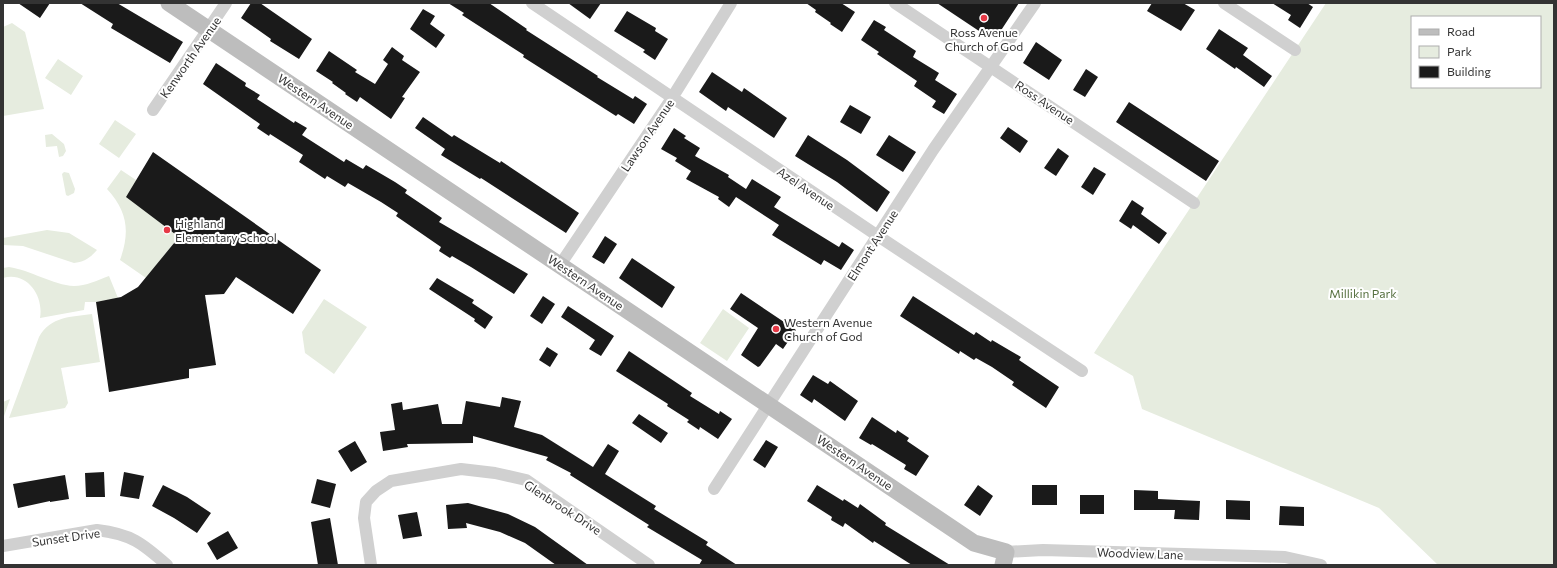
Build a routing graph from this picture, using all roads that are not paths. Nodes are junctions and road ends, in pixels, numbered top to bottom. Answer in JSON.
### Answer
{"nodes":[{"id":1,"x":169,"y":3,"type":"edge"},
{"id":2,"x":226,"y":3,"type":"edge"},
{"id":3,"x":532,"y":3,"type":"edge"},
{"id":4,"x":731,"y":3,"type":"edge"},
{"id":5,"x":895,"y":3,"type":"edge"},
{"id":6,"x":1035,"y":3,"type":"edge"},
{"id":7,"x":1224,"y":3,"type":"edge"},
{"id":8,"x":209,"y":30,"type":"junction"},
{"id":9,"x":1295,"y":50,"type":"dead end"},
{"id":10,"x":990,"y":66,"type":"junction"},
{"id":11,"x":672,"y":98,"type":"junction"},
{"id":12,"x":153,"y":110,"type":"dead end"},
{"id":13,"x":1194,"y":203,"type":"dead end"},
{"id":14,"x":878,"y":236,"type":"junction"},
{"id":15,"x":560,"y":265,"type":"junction"},
{"id":16,"x":1082,"y":371,"type":"dead end"},
{"id":17,"x":768,"y":404,"type":"junction"},
{"id":18,"x":714,"y":489,"type":"dead end"},
{"id":19,"x":3,"y":546,"type":"edge"},
{"id":20,"x":1004,"y":558,"type":"edge"},
{"id":21,"x":167,"y":565,"type":"edge"},
{"id":22,"x":372,"y":565,"type":"edge"},
{"id":23,"x":649,"y":565,"type":"edge"},
{"id":24,"x":1321,"y":565,"type":"edge"}],
"edges":[{"from":1,"to":8,"type":"street","name":"Western Avenue"},
{"from":2,"to":8,"type":"street","name":"Kenworth Avenue"},
{"from":3,"to":11,"type":"street","name":"Azel Avenue"},
{"from":4,"to":11,"type":"street","name":"Lawson Avenue"},
{"from":5,"to":10,"type":"street","name":"Ross Avenue"},
{"from":6,"to":10,"type":"street","name":"Elmont Avenue"},
{"from":7,"to":9,"type":"street"},
{"from":8,"to":12,"type":"street","name":"Kenworth Avenue"},
{"from":8,"to":15,"type":"street","name":"Western Avenue"},
{"from":10,"to":13,"type":"street","name":"Ross Avenue"},
{"from":10,"to":14,"type":"street","name":"Elmont Avenue"},
{"from":11,"to":14,"type":"street","name":"Azel Avenue"},
{"from":11,"to":15,"type":"street","name":"Lawson Avenue"},
{"from":14,"to":16,"type":"street","name":"Azel Avenue"},
{"from":14,"to":17,"type":"street","name":"Elmont Avenue"},
{"from":15,"to":17,"type":"street","name":"Western Avenue"},
{"from":17,"to":18,"type":"street","name":"Elmont Avenue"},
{"from":17,"to":20,"type":"street","name":"Western Avenue"},
{"from":19,"to":21,"type":"street","name":"Sunset Drive"},
{"from":20,"to":24,"type":"street","name":"Woodview Lane"},
{"from":22,"to":23,"type":"street","name":"Glenbrook Drive"}]}
